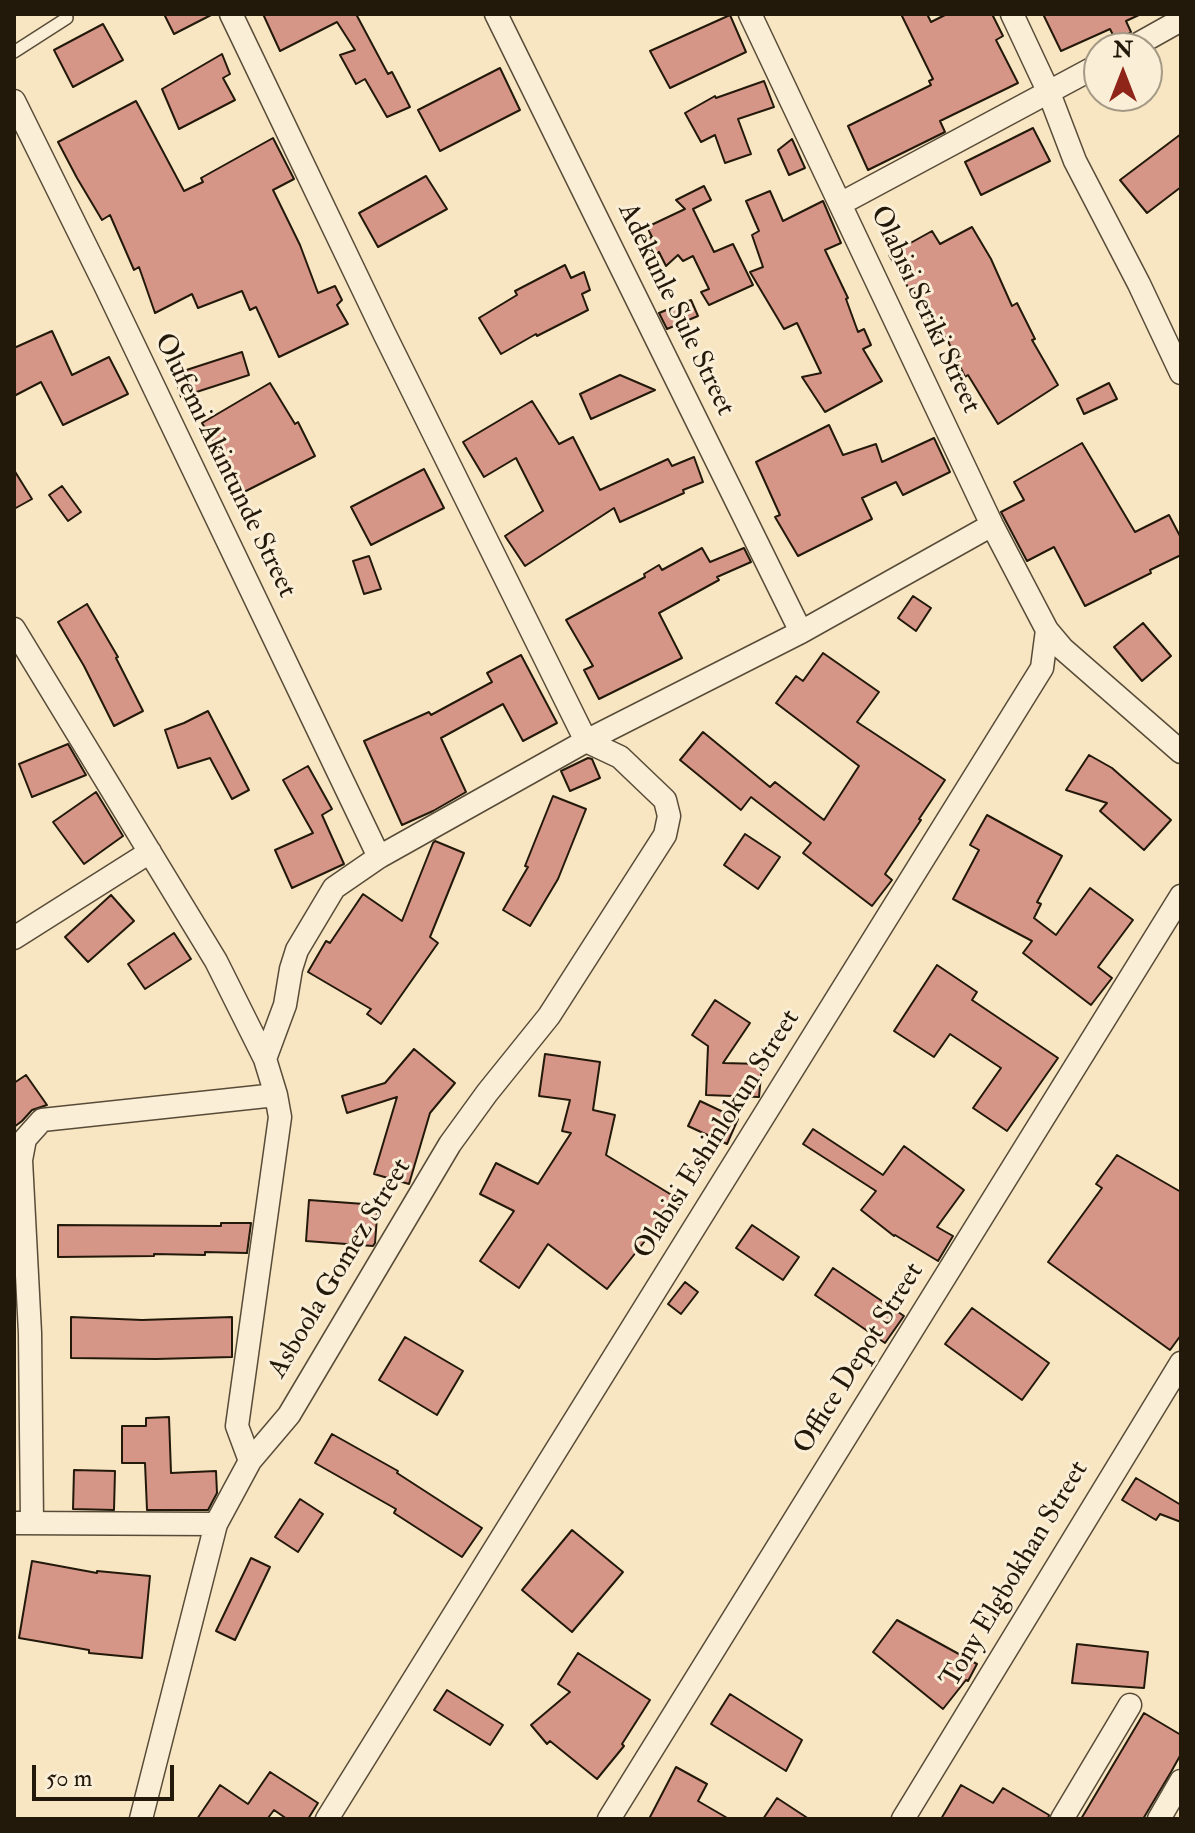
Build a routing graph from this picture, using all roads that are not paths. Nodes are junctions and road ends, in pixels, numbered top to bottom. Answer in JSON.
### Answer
{"nodes":[{"id":1,"x":231,"y":14,"type":"edge"},
{"id":2,"x":496,"y":14,"type":"edge"},
{"id":3,"x":750,"y":14,"type":"edge"},
{"id":4,"x":1012,"y":14,"type":"edge"},
{"id":5,"x":67,"y":18,"type":"dead end"},
{"id":6,"x":1181,"y":20,"type":"edge"},
{"id":7,"x":1160,"y":32,"type":"edge"},
{"id":8,"x":14,"y":52,"type":"edge"},
{"id":9,"x":1083,"y":74,"type":"edge"},
{"id":10,"x":1049,"y":93,"type":"junction"},
{"id":11,"x":14,"y":101,"type":"edge"},
{"id":12,"x":840,"y":204,"type":"junction"},
{"id":13,"x":1181,"y":373,"type":"edge"},
{"id":14,"x":992,"y":525,"type":"junction"},
{"id":15,"x":14,"y":629,"type":"edge"},
{"id":16,"x":1047,"y":630,"type":"junction"},
{"id":17,"x":801,"y":632,"type":"junction"},
{"id":18,"x":586,"y":741,"type":"junction"},
{"id":19,"x":1181,"y":752,"type":"edge"},
{"id":20,"x":150,"y":852,"type":"junction"},
{"id":21,"x":379,"y":857,"type":"junction"},
{"id":22,"x":1181,"y":896,"type":"edge"},
{"id":23,"x":1171,"y":930,"type":"edge"},
{"id":24,"x":14,"y":938,"type":"edge"},
{"id":25,"x":265,"y":1059,"type":"junction"},
{"id":26,"x":276,"y":1095,"type":"junction"},
{"id":27,"x":1181,"y":1363,"type":"edge"},
{"id":28,"x":250,"y":1461,"type":"junction"},
{"id":29,"x":23,"y":1523,"type":"edge"},
{"id":30,"x":216,"y":1524,"type":"junction"},
{"id":31,"x":1130,"y":1705,"type":"dead end"},
{"id":32,"x":1181,"y":1781,"type":"edge"},
{"id":33,"x":141,"y":1819,"type":"edge"},
{"id":34,"x":327,"y":1819,"type":"edge"},
{"id":35,"x":609,"y":1819,"type":"edge"},
{"id":36,"x":903,"y":1819,"type":"edge"},
{"id":37,"x":1062,"y":1819,"type":"edge"},
{"id":38,"x":1159,"y":1819,"type":"edge"}],
"edges":[{"from":1,"to":18,"type":"street"},
{"from":2,"to":17,"type":"street","name":"Adekunle Sule Street"},
{"from":3,"to":12,"type":"street","name":"Olabisi Seriki Street"},
{"from":4,"to":10,"type":"street"},
{"from":5,"to":8,"type":"lane"},
{"from":6,"to":7,"type":"street"},
{"from":9,"to":10,"type":"street"},
{"from":10,"to":12,"type":"street"},
{"from":10,"to":13,"type":"street"},
{"from":11,"to":21,"type":"street","name":"Olufemi Akintunde Street"},
{"from":12,"to":14,"type":"street","name":"Olabisi Seriki Street"},
{"from":14,"to":16,"type":"street","name":"Olabisi Seriki Street"},
{"from":14,"to":17,"type":"street"},
{"from":15,"to":20,"type":"street"},
{"from":16,"to":19,"type":"street"},
{"from":16,"to":34,"type":"street","name":"Olabisi Eshinlokun Street"},
{"from":17,"to":18,"type":"street"},
{"from":18,"to":21,"type":"street"},
{"from":18,"to":28,"type":"street","name":"Asboola Gomez Street"},
{"from":20,"to":24,"type":"street"},
{"from":20,"to":25,"type":"street"},
{"from":21,"to":25,"type":"street"},
{"from":22,"to":23,"type":"street"},
{"from":23,"to":35,"type":"street","name":"Office Depot Street"},
{"from":25,"to":26,"type":"street"},
{"from":26,"to":28,"type":"street"},
{"from":26,"to":29,"type":"street"},
{"from":27,"to":36,"type":"street","name":"Tony Elgbokhan Street"},
{"from":28,"to":30,"type":"street","name":"Asboola Gomez Street"},
{"from":29,"to":30,"type":"street"},
{"from":30,"to":33,"type":"street","name":"Asboola Gomez Street"},
{"from":31,"to":37,"type":"street"},
{"from":32,"to":38,"type":"street"}]}
